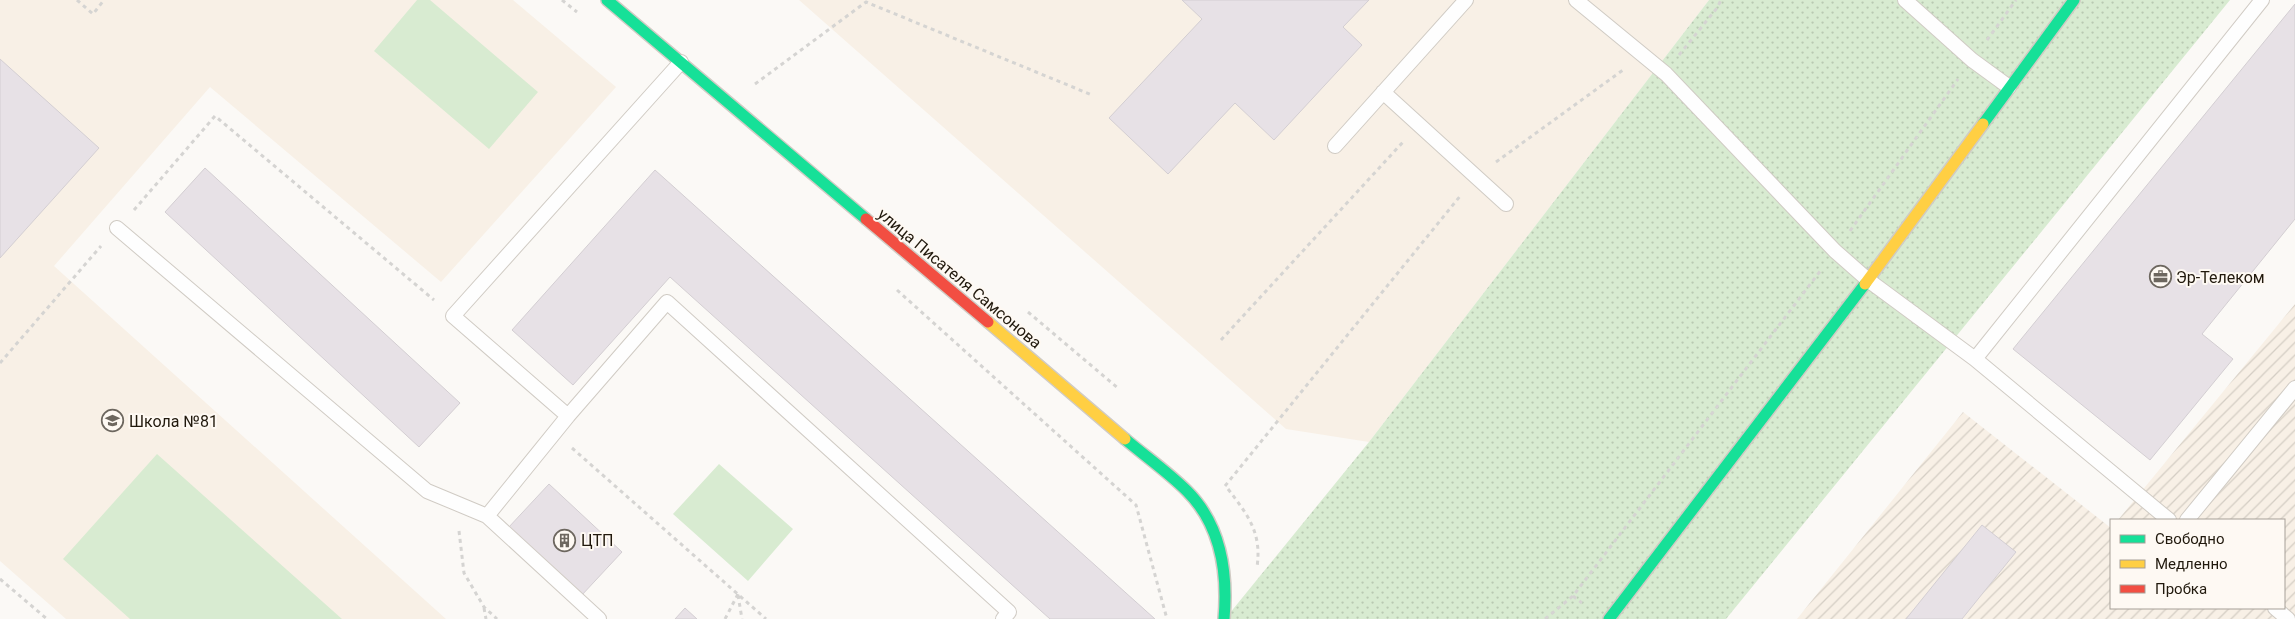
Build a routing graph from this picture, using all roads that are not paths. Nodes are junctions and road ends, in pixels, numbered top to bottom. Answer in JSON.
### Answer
{"nodes":[{"id":1,"x":607,"y":0,"type":"edge"},
{"id":2,"x":1466,"y":0,"type":"edge"},
{"id":3,"x":1576,"y":0,"type":"edge"},
{"id":4,"x":1905,"y":0,"type":"edge"},
{"id":5,"x":2074,"y":0,"type":"edge"},
{"id":6,"x":2262,"y":0,"type":"edge"},
{"id":7,"x":681,"y":62,"type":"junction"},
{"id":8,"x":2009,"y":87,"type":"junction"},
{"id":9,"x":1383,"y":92,"type":"junction"},
{"id":10,"x":1335,"y":146,"type":"dead end"},
{"id":11,"x":1506,"y":204,"type":"dead end"},
{"id":12,"x":118,"y":228,"type":"road end"},
{"id":13,"x":1868,"y":280,"type":"junction"},
{"id":14,"x":1975,"y":359,"type":"junction"},
{"id":15,"x":2295,"y":388,"type":"edge"},
{"id":16,"x":568,"y":416,"type":"junction"},
{"id":17,"x":486,"y":516,"type":"junction"},
{"id":18,"x":2168,"y":519,"type":"edge"},
{"id":19,"x":2188,"y":519,"type":"edge"},
{"id":20,"x":2276,"y":609,"type":"edge"},
{"id":21,"x":599,"y":619,"type":"edge"},
{"id":22,"x":1003,"y":619,"type":"edge"},
{"id":23,"x":1224,"y":619,"type":"edge"},
{"id":24,"x":1609,"y":619,"type":"edge"},
{"id":25,"x":2288,"y":619,"type":"edge"}],
"edges":[{"from":1,"to":7,"type":"street","name":"улица Писателя Самсонова"},
{"from":2,"to":9,"type":"lane"},
{"from":3,"to":13,"type":"lane"},
{"from":4,"to":8,"type":"lane"},
{"from":5,"to":8,"type":"street"},
{"from":6,"to":14,"type":"lane"},
{"from":7,"to":16,"type":"lane"},
{"from":7,"to":23,"type":"street","name":"улица Писателя Самсонова"},
{"from":8,"to":13,"type":"street"},
{"from":9,"to":10,"type":"lane"},
{"from":9,"to":11,"type":"lane"},
{"from":12,"to":17,"type":"lane"},
{"from":13,"to":14,"type":"lane"},
{"from":13,"to":24,"type":"street"},
{"from":14,"to":18,"type":"lane"},
{"from":15,"to":19,"type":"lane"},
{"from":16,"to":17,"type":"lane"},
{"from":16,"to":22,"type":"lane"},
{"from":17,"to":21,"type":"lane"},
{"from":20,"to":25,"type":"lane"}]}
